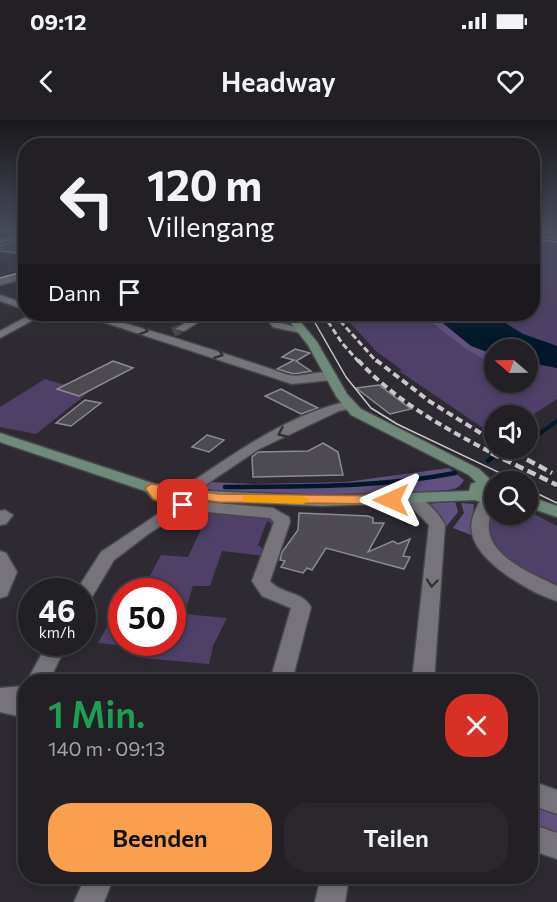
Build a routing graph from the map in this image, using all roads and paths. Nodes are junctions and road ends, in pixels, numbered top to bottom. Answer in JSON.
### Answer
{"nodes":[{"id":1,"x":18,"y":277,"type":"edge"},
{"id":2,"x":0,"y":282,"type":"edge"},
{"id":3,"x":0,"y":298,"type":"edge"},
{"id":4,"x":18,"y":304,"type":"edge"},
{"id":5,"x":26,"y":321,"type":"edge"},
{"id":6,"x":118,"y":321,"type":"edge"},
{"id":7,"x":193,"y":321,"type":"edge"},
{"id":8,"x":274,"y":321,"type":"edge"},
{"id":9,"x":294,"y":321,"type":"edge"},
{"id":10,"x":301,"y":330,"type":"junction"},
{"id":11,"x":172,"y":332,"type":"junction"},
{"id":12,"x":0,"y":335,"type":"edge"},
{"id":13,"x":331,"y":376,"type":"junction"},
{"id":14,"x":347,"y":402,"type":"junction"},
{"id":15,"x":0,"y":437,"type":"edge"},
{"id":16,"x":484,"y":487,"type":"edge"},
{"id":17,"x":151,"y":488,"type":"joint"},
{"id":18,"x":484,"y":493,"type":"edge"},
{"id":19,"x":411,"y":499,"type":"junction"},
{"id":20,"x":183,"y":500,"type":"junction"},
{"id":21,"x":484,"y":504,"type":"edge"},
{"id":22,"x":538,"y":505,"type":"edge"},
{"id":23,"x":557,"y":512,"type":"edge"},
{"id":24,"x":0,"y":557,"type":"edge"},
{"id":25,"x":93,"y":578,"type":"edge"},
{"id":26,"x":0,"y":591,"type":"edge"},
{"id":27,"x":557,"y":594,"type":"edge"},
{"id":28,"x":51,"y":656,"type":"edge"},
{"id":29,"x":42,"y":674,"type":"edge"},
{"id":30,"x":283,"y":674,"type":"edge"},
{"id":31,"x":424,"y":674,"type":"edge"},
{"id":32,"x":18,"y":696,"type":"edge"},
{"id":33,"x":0,"y":697,"type":"edge"},
{"id":34,"x":0,"y":703,"type":"edge"},
{"id":35,"x":18,"y":707,"type":"edge"},
{"id":36,"x":538,"y":795,"type":"edge"},
{"id":37,"x":557,"y":802,"type":"edge"},
{"id":38,"x":538,"y":839,"type":"edge"},
{"id":39,"x":557,"y":846,"type":"edge"},
{"id":40,"x":97,"y":884,"type":"edge"},
{"id":41,"x":333,"y":884,"type":"edge"},
{"id":42,"x":89,"y":902,"type":"edge"},
{"id":43,"x":330,"y":902,"type":"edge"}],
"edges":[{"from":1,"to":2,"type":"street"},
{"from":3,"to":4,"type":"street"},
{"from":5,"to":12,"type":"street"},
{"from":6,"to":11,"type":"street","one_way":true},
{"from":7,"to":11,"type":"street"},
{"from":8,"to":10,"type":"street"},
{"from":9,"to":10,"type":"main road"},
{"from":10,"to":13,"type":"main road"},
{"from":11,"to":13,"type":"street","one_way":true},
{"from":13,"to":14,"type":"main road"},
{"from":14,"to":16,"type":"main road"},
{"from":14,"to":20,"type":"street","one_way":true},
{"from":15,"to":17,"type":"main road"},
{"from":17,"to":20,"type":"street"},
{"from":18,"to":19,"type":"main road"},
{"from":19,"to":20,"type":"main road"},
{"from":19,"to":31,"type":"street","one_way":true},
{"from":20,"to":25,"type":"street"},
{"from":20,"to":30,"type":"street"},
{"from":21,"to":27,"type":"street"},
{"from":22,"to":23,"type":"main road"},
{"from":24,"to":26,"type":"street"},
{"from":28,"to":29,"type":"street"},
{"from":32,"to":33,"type":"street"},
{"from":34,"to":35,"type":"street"},
{"from":36,"to":37,"type":"street"},
{"from":38,"to":39,"type":"street"},
{"from":40,"to":42,"type":"street"},
{"from":41,"to":43,"type":"street"}]}
